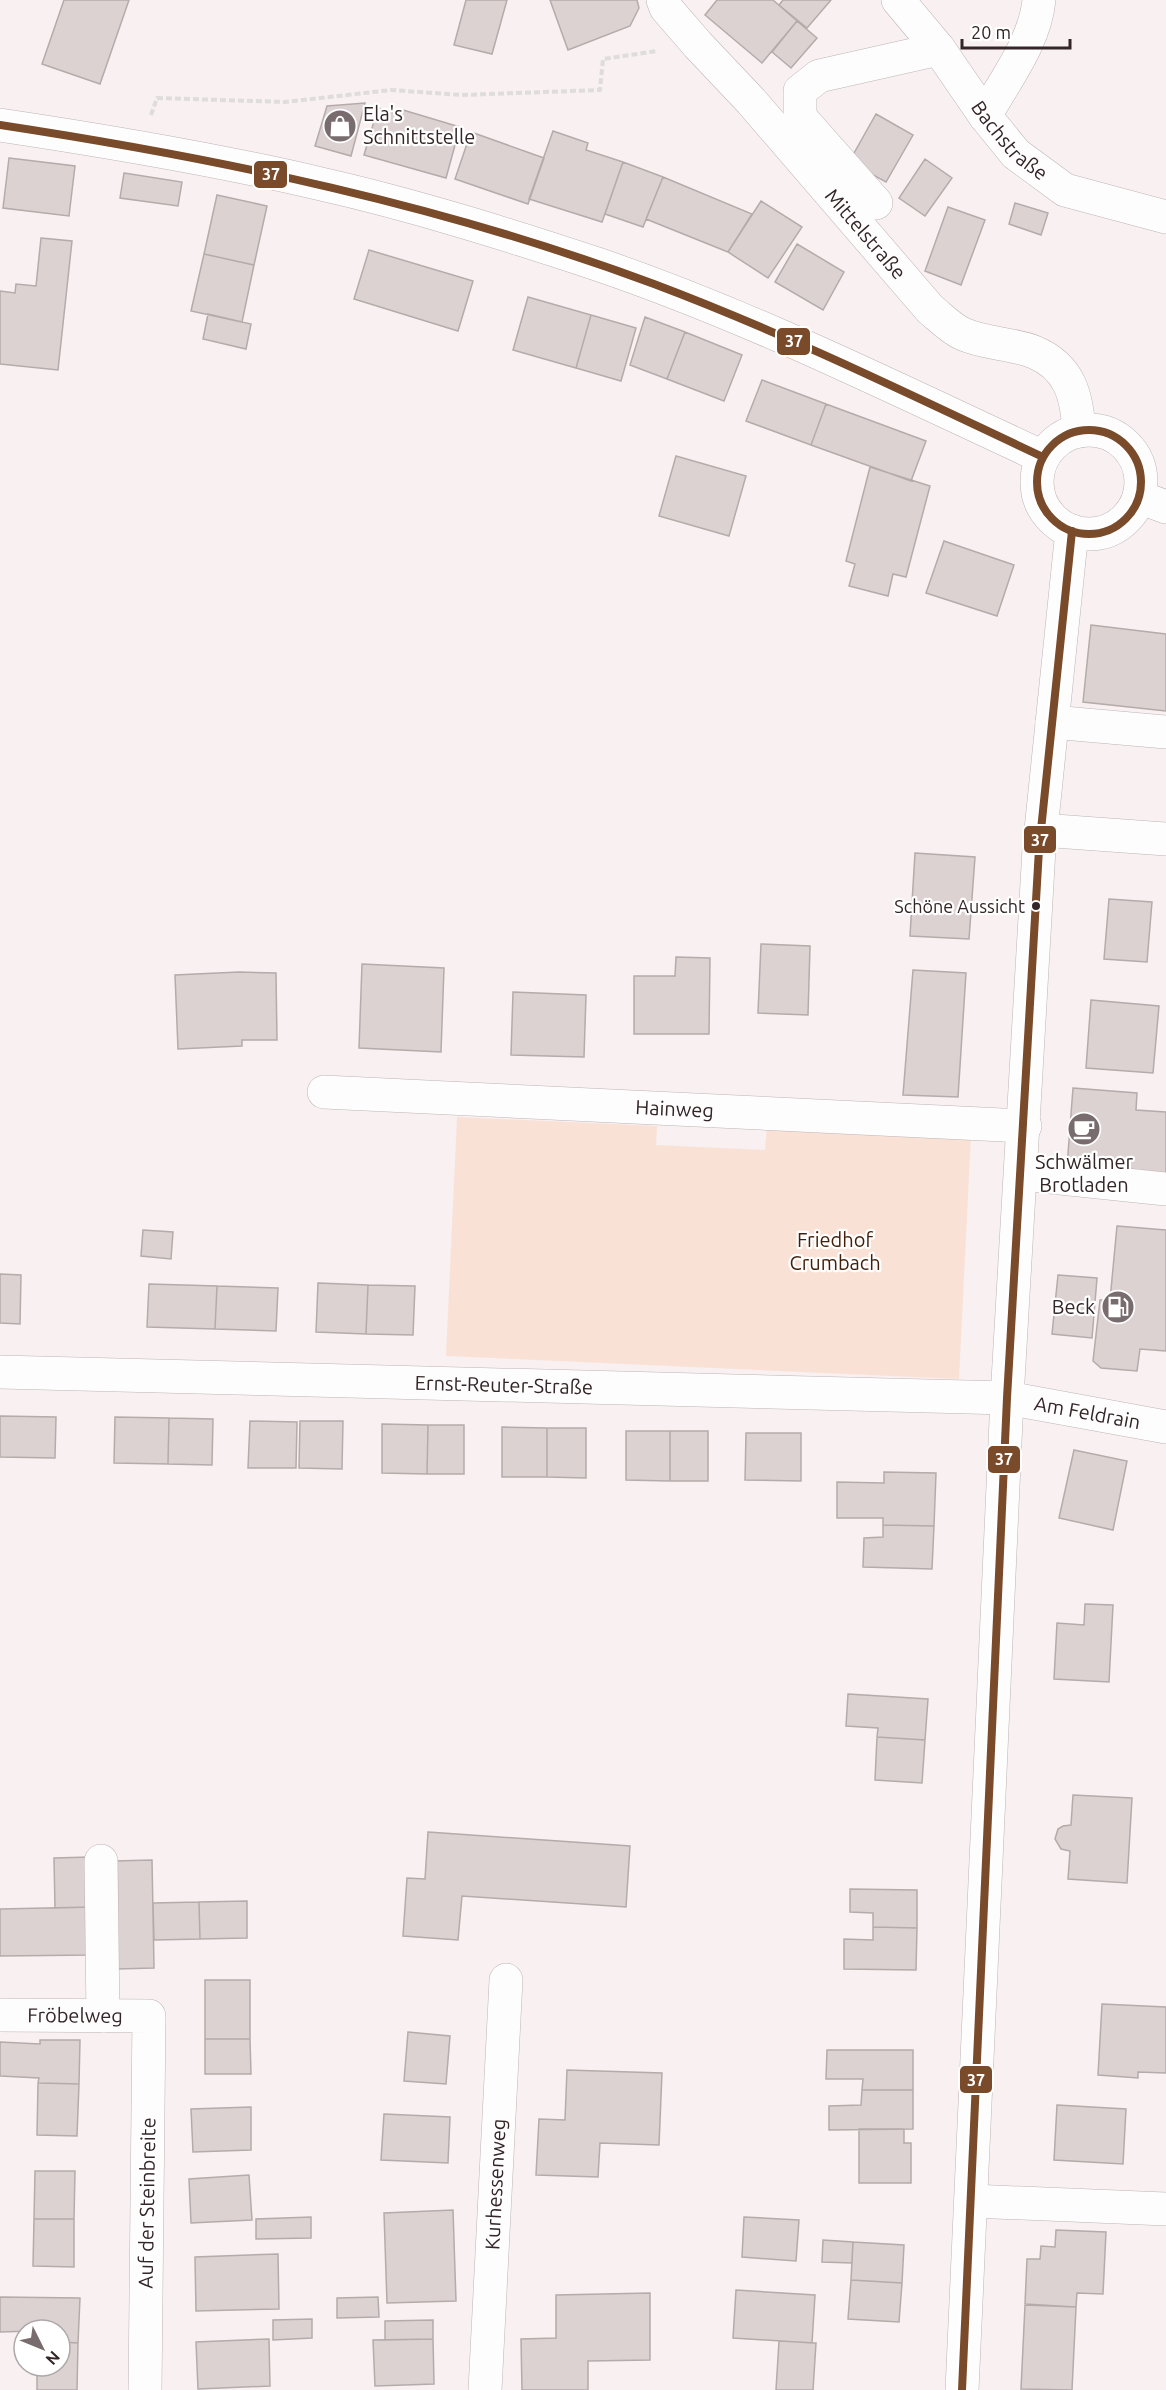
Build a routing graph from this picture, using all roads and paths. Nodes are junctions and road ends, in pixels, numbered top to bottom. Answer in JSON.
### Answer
{"nodes":[{"id":1,"x":663,"y":0,"type":"edge"},
{"id":2,"x":898,"y":0,"type":"edge"},
{"id":3,"x":1040,"y":0,"type":"edge"},
{"id":4,"x":698,"y":45,"type":"junction"},
{"id":5,"x":939,"y":49,"type":"junction"},
{"id":6,"x":985,"y":116,"type":"junction"},
{"id":7,"x":0,"y":125,"type":"edge"},
{"id":8,"x":138,"y":146,"type":"junction"},
{"id":9,"x":876,"y":203,"type":"dead end"},
{"id":10,"x":1166,"y":217,"type":"edge"},
{"id":11,"x":1079,"y":430,"type":"junction"},
{"id":12,"x":1043,"y":457,"type":"junction"},
{"id":13,"x":1152,"y":502,"type":"edge"},
{"id":14,"x":1072,"y":531,"type":"junction"},
{"id":15,"x":1052,"y":722,"type":"junction"},
{"id":16,"x":1166,"y":732,"type":"edge"},
{"id":17,"x":1041,"y":830,"type":"junction"},
{"id":18,"x":1166,"y":839,"type":"edge"},
{"id":19,"x":324,"y":1092,"type":"dead end"},
{"id":20,"x":1025,"y":1126,"type":"junction"},
{"id":21,"x":1022,"y":1174,"type":"junction"},
{"id":22,"x":1166,"y":1189,"type":"edge"},
{"id":23,"x":0,"y":1372,"type":"edge"},
{"id":24,"x":1007,"y":1398,"type":"junction"},
{"id":25,"x":1166,"y":1427,"type":"edge"},
{"id":26,"x":102,"y":1861,"type":"dead end"},
{"id":27,"x":506,"y":1980,"type":"dead end"},
{"id":28,"x":0,"y":2015,"type":"edge"},
{"id":29,"x":103,"y":2016,"type":"junction"},
{"id":30,"x":149,"y":2016,"type":"joint"},
{"id":31,"x":971,"y":2201,"type":"junction"},
{"id":32,"x":1166,"y":2209,"type":"edge"},
{"id":33,"x":145,"y":2390,"type":"edge"},
{"id":34,"x":485,"y":2390,"type":"edge"},
{"id":35,"x":962,"y":2390,"type":"edge"}],
"edges":[{"from":1,"to":4,"type":"main road","name":"Mittelstraße"},
{"from":2,"to":5,"type":"main road","name":"Bachstraße"},
{"from":3,"to":6,"type":"main road"},
{"from":4,"to":8,"type":"path"},
{"from":4,"to":11,"type":"main road","name":"Mittelstraße"},
{"from":5,"to":6,"type":"main road","name":"Bachstraße"},
{"from":5,"to":9,"type":"main road"},
{"from":6,"to":10,"type":"main road","name":"Bachstraße"},
{"from":7,"to":8,"type":"main road"},
{"from":8,"to":12,"type":"main road"},
{"from":11,"to":12,"type":"main road"},
{"from":11,"to":13,"type":"main road"},
{"from":12,"to":14,"type":"main road"},
{"from":13,"to":14,"type":"main road"},
{"from":14,"to":15,"type":"main road"},
{"from":15,"to":16,"type":"main road"},
{"from":15,"to":17,"type":"main road"},
{"from":17,"to":18,"type":"main road"},
{"from":17,"to":20,"type":"main road"},
{"from":19,"to":20,"type":"main road","name":"Hainweg"},
{"from":20,"to":21,"type":"main road"},
{"from":21,"to":22,"type":"main road"},
{"from":21,"to":24,"type":"main road"},
{"from":23,"to":24,"type":"main road","name":"Ernst-Reuter-Straße"},
{"from":24,"to":25,"type":"main road","name":"Am Feldrain"},
{"from":24,"to":31,"type":"main road"},
{"from":26,"to":29,"type":"main road"},
{"from":27,"to":34,"type":"main road","name":"Kurhessenweg"},
{"from":28,"to":29,"type":"main road","name":"Fröbelweg"},
{"from":29,"to":30,"type":"main road","name":"Fröbelweg"},
{"from":30,"to":33,"type":"main road","name":"Auf der Steinbreite"},
{"from":31,"to":32,"type":"main road"},
{"from":31,"to":35,"type":"main road"}]}
